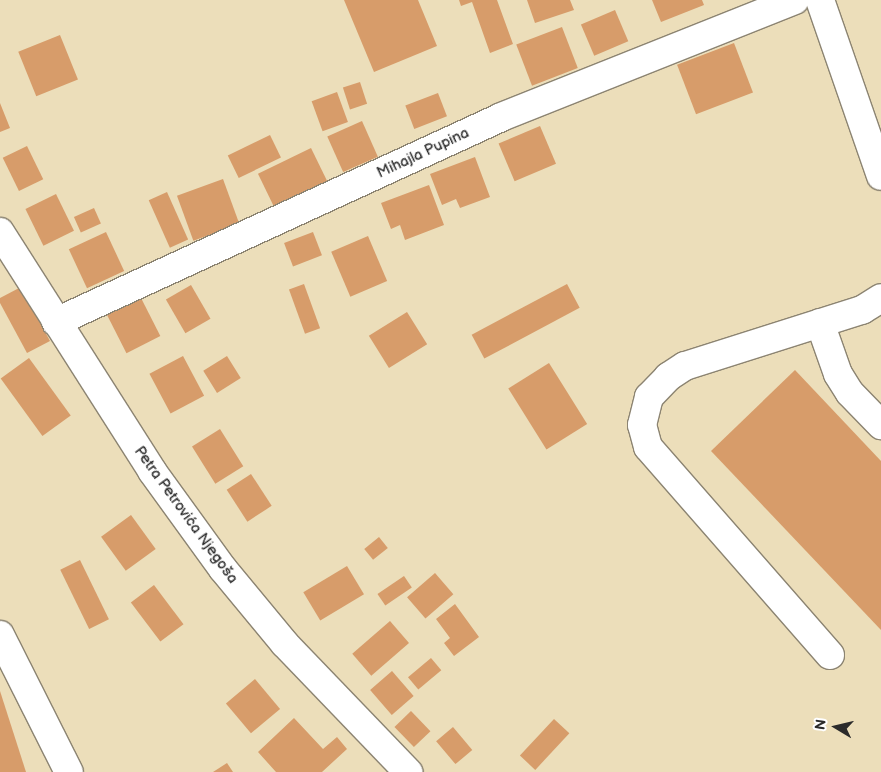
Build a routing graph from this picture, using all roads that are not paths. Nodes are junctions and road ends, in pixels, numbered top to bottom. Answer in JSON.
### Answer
{"nodes":[{"id":1,"x":795,"y":0,"type":"edge"},
{"id":2,"x":820,"y":0,"type":"edge"},
{"id":3,"x":881,"y":176,"type":"edge"},
{"id":4,"x":0,"y":232,"type":"edge"},
{"id":5,"x":881,"y":298,"type":"edge"},
{"id":6,"x":56,"y":322,"type":"junction"},
{"id":7,"x":820,"y":323,"type":"junction"},
{"id":8,"x":881,"y":425,"type":"edge"},
{"id":9,"x":0,"y":635,"type":"edge"},
{"id":10,"x":830,"y":655,"type":"dead end"},
{"id":11,"x":69,"y":772,"type":"edge"},
{"id":12,"x":408,"y":772,"type":"edge"}],
"edges":[{"from":1,"to":6,"type":"street","name":"Mihajla Pupina"},
{"from":2,"to":3,"type":"street"},
{"from":4,"to":6,"type":"street","name":"Petra Petrovića Njegoša"},
{"from":5,"to":7,"type":"street"},
{"from":6,"to":12,"type":"street","name":"Petra Petrovića Njegoša"},
{"from":7,"to":8,"type":"street"},
{"from":7,"to":10,"type":"street"},
{"from":9,"to":11,"type":"street"}]}
